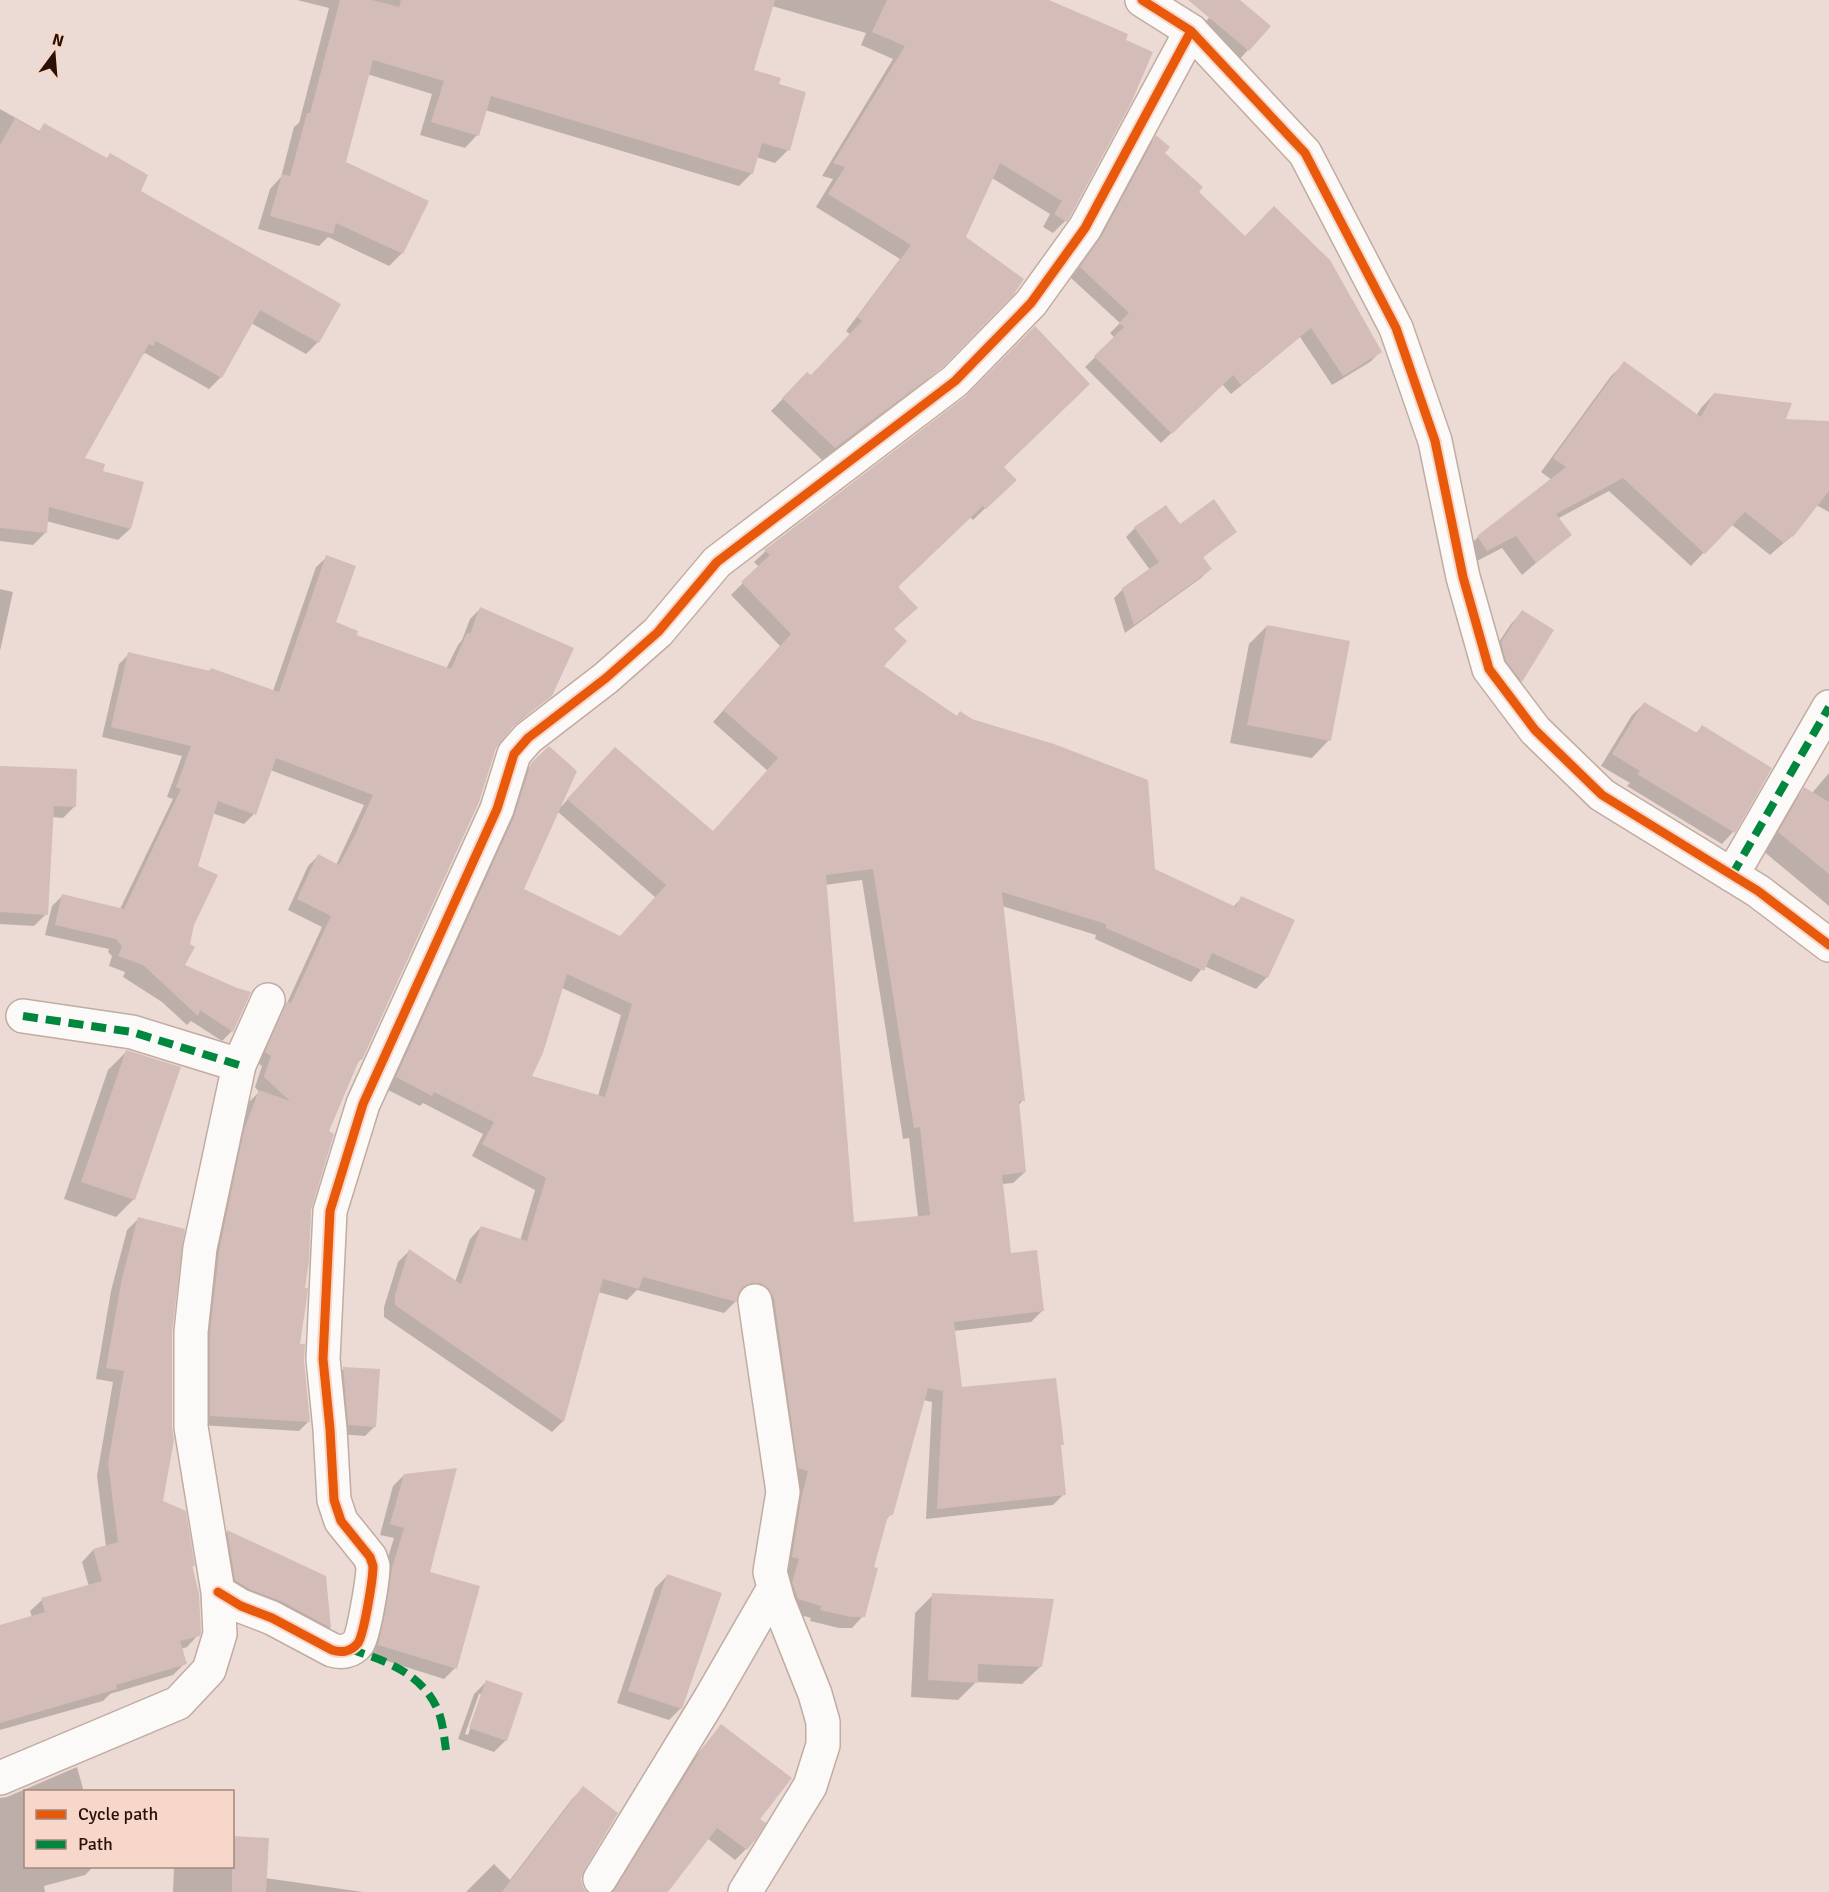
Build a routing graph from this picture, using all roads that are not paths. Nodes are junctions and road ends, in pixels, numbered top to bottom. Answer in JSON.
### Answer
{"nodes":[{"id":1,"x":1142,"y":0,"type":"edge"},
{"id":2,"x":1191,"y":31,"type":"junction"},
{"id":3,"x":1829,"y":707,"type":"edge"},
{"id":4,"x":1732,"y":875,"type":"junction"},
{"id":5,"x":1829,"y":945,"type":"edge"},
{"id":6,"x":268,"y":1000,"type":"dead end"},
{"id":7,"x":22,"y":1016,"type":"dead end"},
{"id":8,"x":239,"y":1065,"type":"junction"},
{"id":9,"x":755,"y":1301,"type":"dead end"},
{"id":10,"x":774,"y":1588,"type":"junction"},
{"id":11,"x":218,"y":1592,"type":"junction"},
{"id":12,"x":0,"y":1778,"type":"edge"},
{"id":13,"x":600,"y":1879,"type":"dead end"},
{"id":14,"x":745,"y":1892,"type":"edge"}],
"edges":[{"from":1,"to":2,"type":"street"},
{"from":2,"to":4,"type":"street"},
{"from":2,"to":11,"type":"street"},
{"from":3,"to":4,"type":"street"},
{"from":4,"to":5,"type":"street"},
{"from":6,"to":8,"type":"street"},
{"from":7,"to":8,"type":"street"},
{"from":8,"to":11,"type":"street"},
{"from":9,"to":10,"type":"street"},
{"from":10,"to":13,"type":"street"},
{"from":10,"to":14,"type":"street"},
{"from":11,"to":12,"type":"street"}]}
